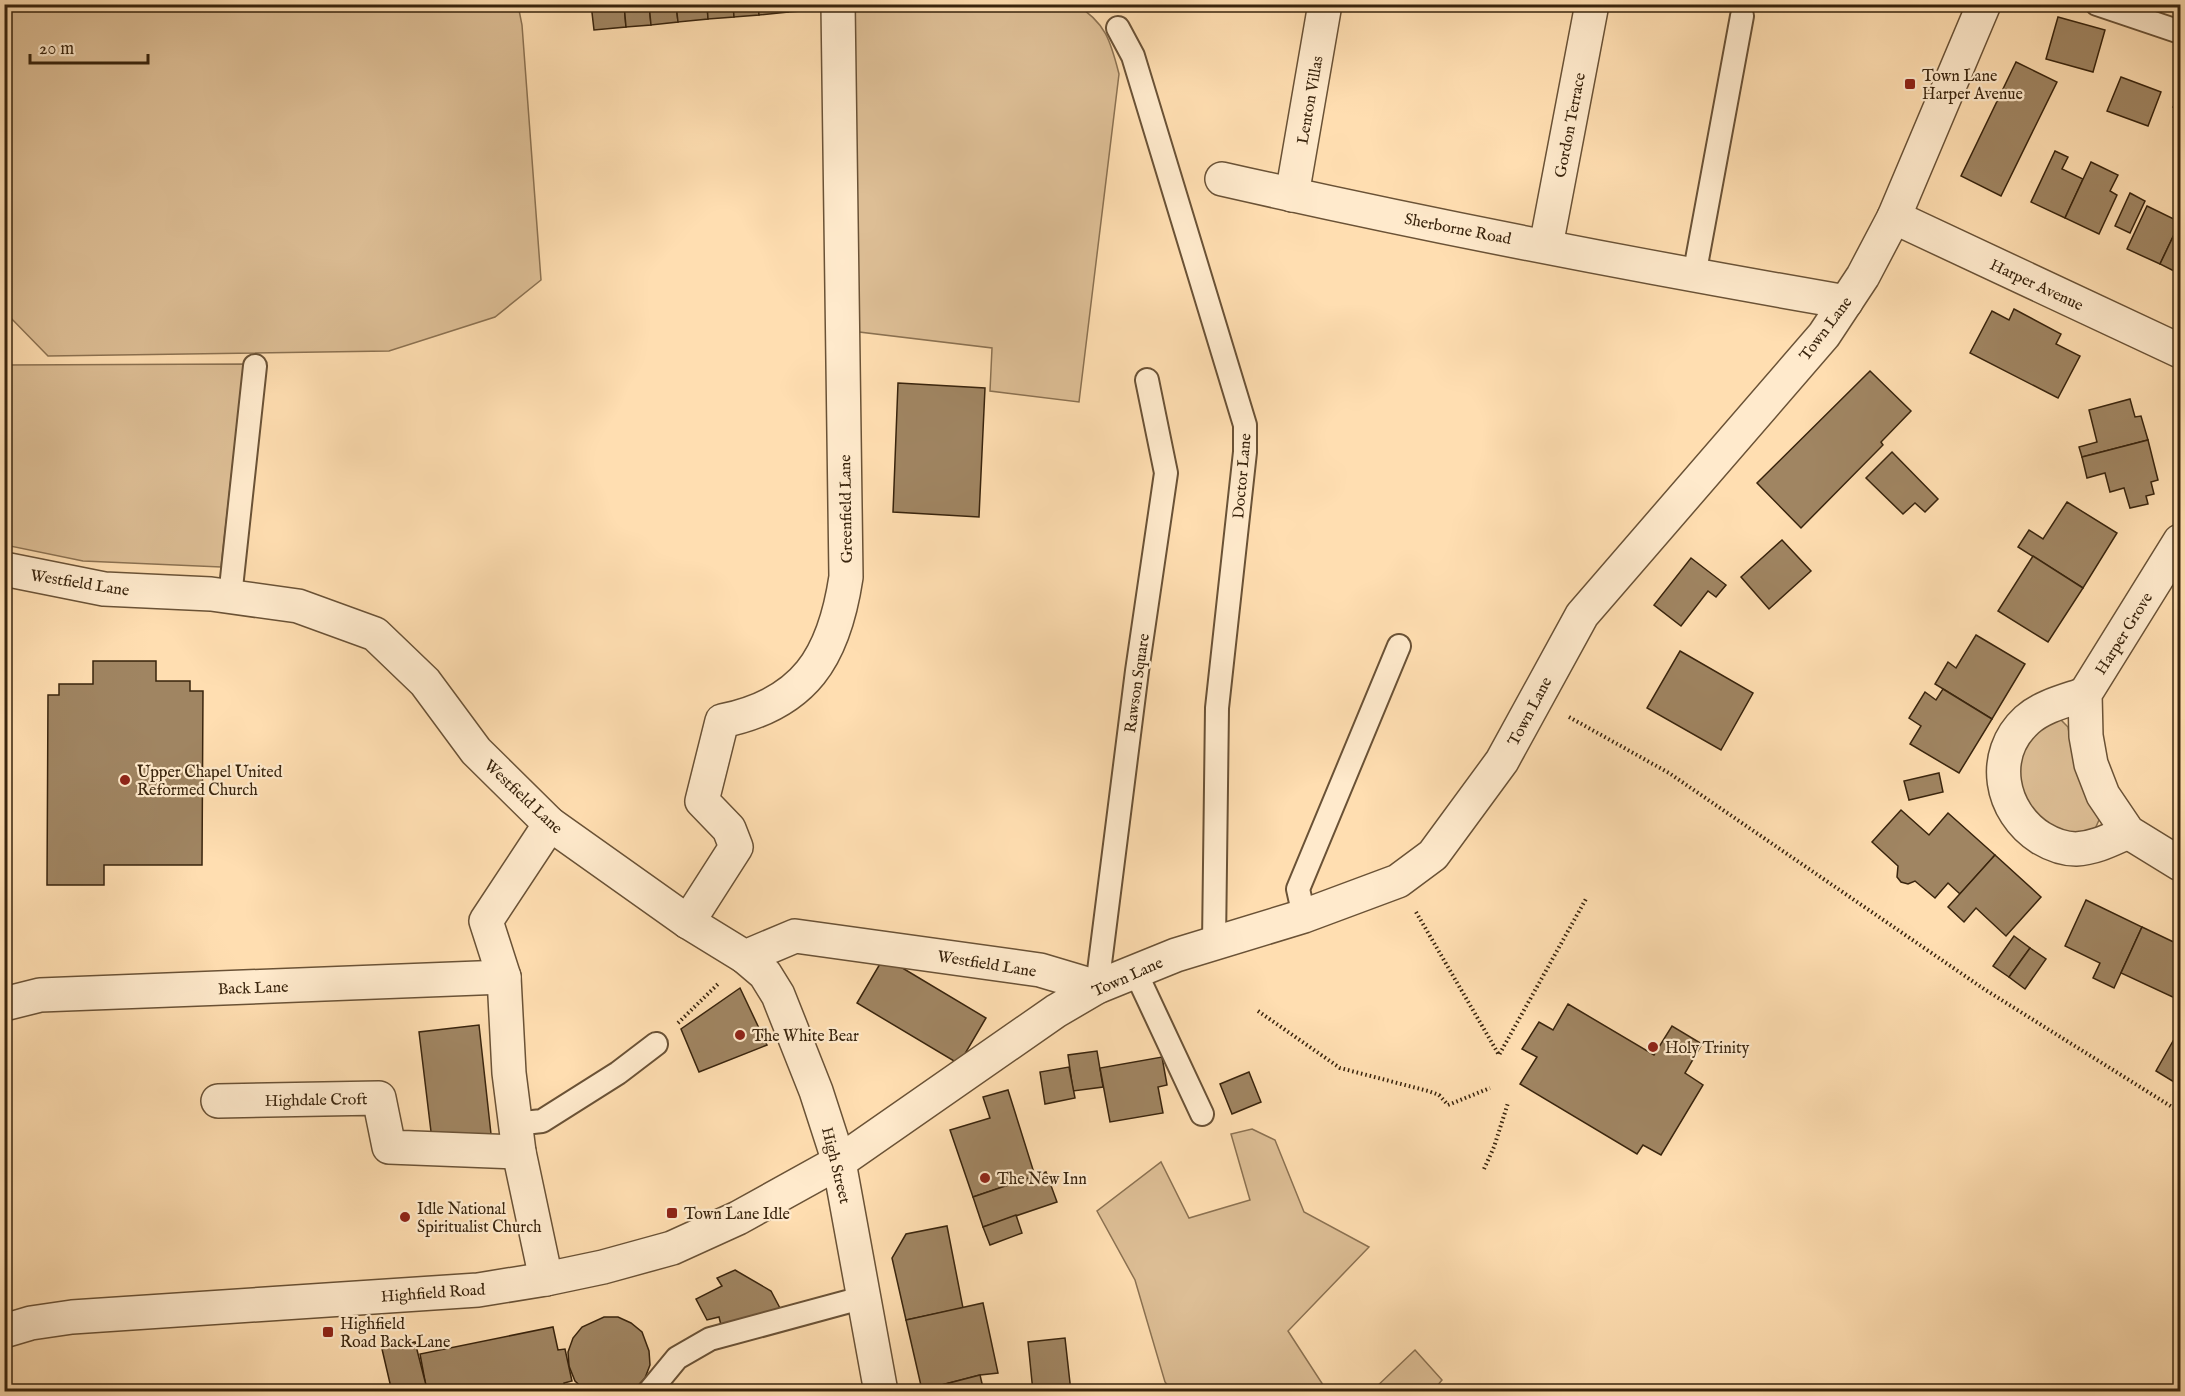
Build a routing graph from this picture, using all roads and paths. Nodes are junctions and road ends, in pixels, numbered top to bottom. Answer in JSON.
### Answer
{"nodes":[{"id":1,"x":838,"y":4,"type":"edge"},
{"id":2,"x":1325,"y":4,"type":"edge"},
{"id":3,"x":1592,"y":4,"type":"edge"},
{"id":4,"x":1984,"y":4,"type":"edge"},
{"id":5,"x":2097,"y":4,"type":"edge"},
{"id":6,"x":1742,"y":16,"type":"dead end"},
{"id":7,"x":1118,"y":28,"type":"dead end"},
{"id":8,"x":2181,"y":32,"type":"edge"},
{"id":9,"x":1222,"y":178,"type":"dead end"},
{"id":10,"x":1292,"y":195,"type":"junction"},
{"id":11,"x":1894,"y":217,"type":"junction"},
{"id":12,"x":1546,"y":246,"type":"junction"},
{"id":13,"x":1694,"y":276,"type":"junction"},
{"id":14,"x":1846,"y":302,"type":"junction"},
{"id":15,"x":2181,"y":351,"type":"edge"},
{"id":16,"x":255,"y":366,"type":"dead end"},
{"id":17,"x":1147,"y":380,"type":"dead end"},
{"id":18,"x":2181,"y":541,"type":"edge"},
{"id":19,"x":4,"y":569,"type":"edge"},
{"id":20,"x":230,"y":597,"type":"junction"},
{"id":21,"x":1399,"y":646,"type":"dead end"},
{"id":22,"x":2085,"y":694,"type":"junction"},
{"id":23,"x":1535,"y":699,"type":"junction"},
{"id":24,"x":550,"y":824,"type":"junction"},
{"id":25,"x":2128,"y":832,"type":"junction"},
{"id":26,"x":2181,"y":864,"type":"edge"},
{"id":27,"x":1398,"y":881,"type":"junction"},
{"id":28,"x":1587,"y":897,"type":"dead end"},
{"id":29,"x":1304,"y":916,"type":"junction"},
{"id":30,"x":688,"y":922,"type":"junction"},
{"id":31,"x":1214,"y":943,"type":"junction"},
{"id":32,"x":746,"y":957,"type":"junction"},
{"id":33,"x":1136,"y":973,"type":"junction"},
{"id":34,"x":504,"y":977,"type":"junction"},
{"id":35,"x":1097,"y":987,"type":"junction"},
{"id":36,"x":4,"y":1004,"type":"edge"},
{"id":37,"x":1258,"y":1011,"type":"dead end"},
{"id":38,"x":656,"y":1044,"type":"joint"},
{"id":39,"x":1490,"y":1088,"type":"dead end"},
{"id":40,"x":218,"y":1101,"type":"dead end"},
{"id":41,"x":1508,"y":1103,"type":"dead end"},
{"id":42,"x":2181,"y":1112,"type":"edge"},
{"id":43,"x":1202,"y":1114,"type":"dead end"},
{"id":44,"x":517,"y":1138,"type":"junction"},
{"id":45,"x":839,"y":1161,"type":"junction"},
{"id":46,"x":1484,"y":1169,"type":"dead end"},
{"id":47,"x":546,"y":1279,"type":"junction"},
{"id":48,"x":865,"y":1297,"type":"junction"},
{"id":49,"x":4,"y":1330,"type":"edge"},
{"id":50,"x":649,"y":1392,"type":"edge"},
{"id":51,"x":881,"y":1392,"type":"edge"}],
"edges":[{"from":1,"to":30,"type":"street","name":"Greenfield Lane"},
{"from":2,"to":10,"type":"street","name":"Lenton Villas"},
{"from":3,"to":12,"type":"street","name":"Gordon Terrace"},
{"from":4,"to":11,"type":"street","name":"Town Lane"},
{"from":5,"to":8,"type":"lane"},
{"from":6,"to":13,"type":"lane"},
{"from":7,"to":31,"type":"lane","name":"Doctor Lane"},
{"from":9,"to":10,"type":"street","name":"Sherborne Road"},
{"from":10,"to":12,"type":"street","name":"Sherborne Road"},
{"from":11,"to":14,"type":"street","name":"Town Lane"},
{"from":11,"to":15,"type":"street","name":"Harper Avenue"},
{"from":12,"to":13,"type":"street","name":"Sherborne Road"},
{"from":13,"to":14,"type":"street","name":"Sherborne Road"},
{"from":14,"to":23,"type":"street","name":"Town Lane"},
{"from":16,"to":20,"type":"lane"},
{"from":17,"to":35,"type":"lane","name":"Rawson Square"},
{"from":18,"to":22,"type":"street","name":"Harper Grove"},
{"from":19,"to":20,"type":"street","name":"Westfield Lane"},
{"from":20,"to":24,"type":"street","name":"Westfield Lane"},
{"from":21,"to":29,"type":"lane"},
{"from":22,"to":25,"type":"street"},
{"from":22,"to":25,"type":"street"},
{"from":23,"to":27,"type":"street","name":"Town Lane"},
{"from":23,"to":42,"type":"path"},
{"from":24,"to":30,"type":"street","name":"Westfield Lane"},
{"from":24,"to":34,"type":"street"},
{"from":25,"to":26,"type":"street"},
{"from":27,"to":28,"type":"path"},
{"from":27,"to":29,"type":"street","name":"Town Lane"},
{"from":29,"to":31,"type":"street","name":"Town Lane"},
{"from":30,"to":32,"type":"street","name":"Westfield Lane"},
{"from":31,"to":33,"type":"street","name":"Town Lane"},
{"from":32,"to":35,"type":"street","name":"Westfield Lane"},
{"from":32,"to":38,"type":"path"},
{"from":32,"to":45,"type":"street","name":"High Street"},
{"from":33,"to":35,"type":"street","name":"Town Lane"},
{"from":33,"to":43,"type":"lane"},
{"from":34,"to":36,"type":"street","name":"Back Lane"},
{"from":34,"to":44,"type":"street"},
{"from":35,"to":45,"type":"street","name":"Town Lane"},
{"from":37,"to":39,"type":"path"},
{"from":38,"to":44,"type":"lane"},
{"from":40,"to":44,"type":"street","name":"Highdale Croft"},
{"from":41,"to":46,"type":"path"},
{"from":44,"to":47,"type":"street"},
{"from":45,"to":47,"type":"street","name":"Highfield Road"},
{"from":45,"to":48,"type":"street","name":"High Street"},
{"from":47,"to":49,"type":"street","name":"Highfield Road"},
{"from":48,"to":50,"type":"lane"},
{"from":48,"to":51,"type":"street","name":"High Street"}]}
